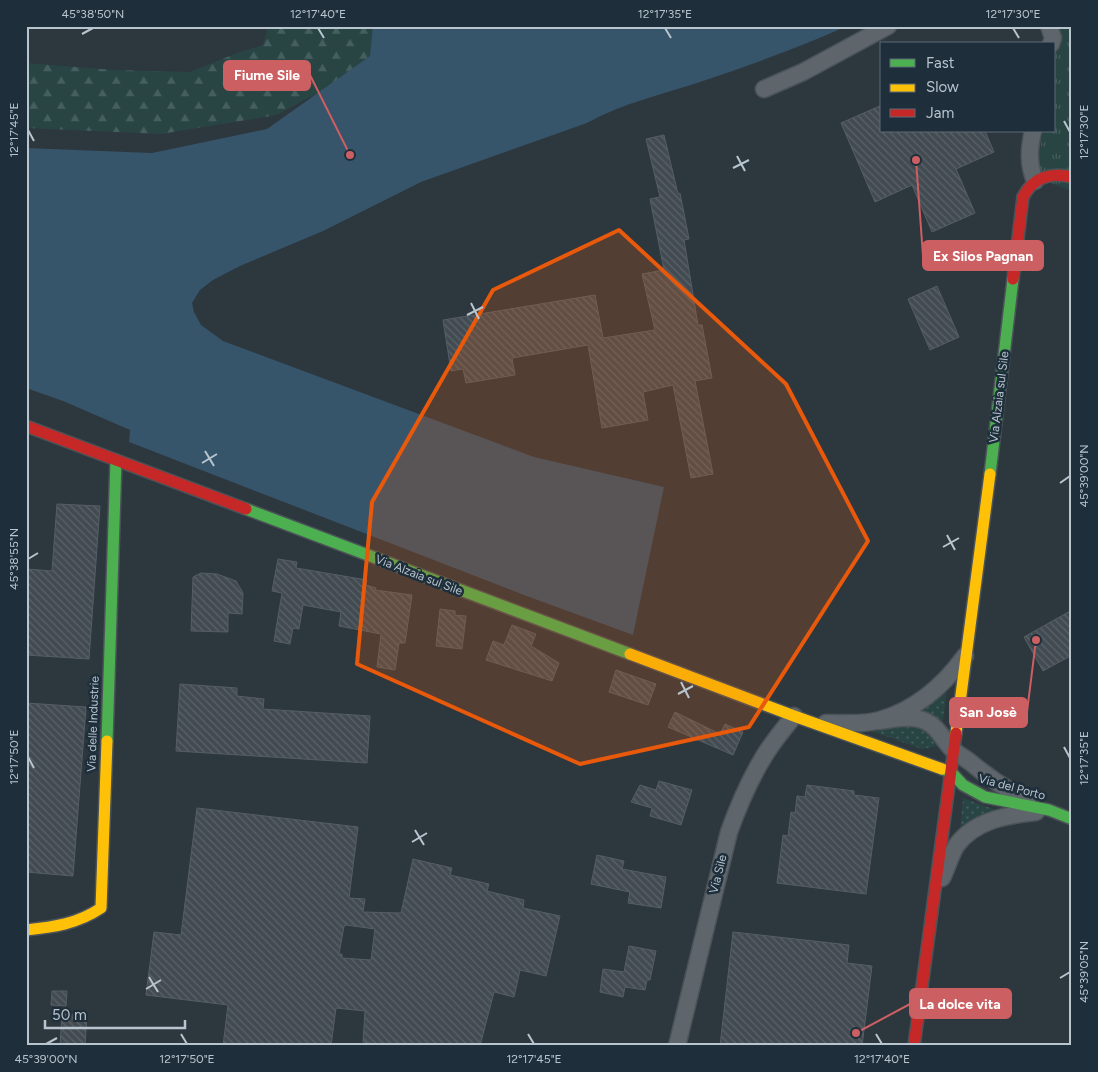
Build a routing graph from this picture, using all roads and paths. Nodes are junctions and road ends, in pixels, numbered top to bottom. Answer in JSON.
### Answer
{"nodes":[{"id":1,"x":888,"y":26,"type":"edge"},
{"id":2,"x":1049,"y":26,"type":"edge"},
{"id":3,"x":1052,"y":42,"type":"edge"},
{"id":4,"x":764,"y":89,"type":"dead end"},
{"id":5,"x":1033,"y":132,"type":"edge"},
{"id":6,"x":1072,"y":177,"type":"edge"},
{"id":7,"x":1035,"y":181,"type":"junction"},
{"id":8,"x":26,"y":426,"type":"edge"},
{"id":9,"x":116,"y":460,"type":"junction"},
{"id":10,"x":966,"y":654,"type":"junction"},
{"id":11,"x":794,"y":716,"type":"junction"},
{"id":12,"x":879,"y":721,"type":"junction"},
{"id":13,"x":811,"y":722,"type":"junction"},
{"id":14,"x":954,"y":750,"type":"junction"},
{"id":15,"x":951,"y":772,"type":"junction"},
{"id":16,"x":1049,"y":810,"type":"junction"},
{"id":17,"x":1072,"y":819,"type":"edge"},
{"id":18,"x":934,"y":895,"type":"junction"},
{"id":19,"x":26,"y":930,"type":"edge"},
{"id":20,"x":677,"y":1046,"type":"edge"},
{"id":21,"x":914,"y":1046,"type":"edge"}],
"edges":[{"from":1,"to":4,"type":"street"},
{"from":2,"to":3,"type":"street"},
{"from":5,"to":7,"type":"street"},
{"from":6,"to":7,"type":"street"},
{"from":7,"to":10,"type":"street","name":"Via Alzaia sul Sile"},
{"from":8,"to":9,"type":"street","name":"Via Alzaia sul Sile"},
{"from":9,"to":11,"type":"street","name":"Via Alzaia sul Sile"},
{"from":9,"to":19,"type":"street","name":"Via delle Industrie"},
{"from":10,"to":12,"type":"street","name":"Via Alzaia sul Sile"},
{"from":10,"to":14,"type":"street","name":"Via Alzaia sul Sile"},
{"from":11,"to":13,"type":"street","name":"Via Alzaia sul Sile"},
{"from":11,"to":20,"type":"street","name":"Via Sile"},
{"from":12,"to":13,"type":"street","name":"Via Alzaia sul Sile"},
{"from":12,"to":14,"type":"street"},
{"from":13,"to":15,"type":"street","name":"Via Alzaia sul Sile"},
{"from":14,"to":15,"type":"street","name":"Via Alzaia sul Sile"},
{"from":14,"to":16,"type":"street"},
{"from":15,"to":16,"type":"street","name":"Via del Porto"},
{"from":15,"to":18,"type":"street"},
{"from":16,"to":17,"type":"street","name":"Via del Porto"},
{"from":16,"to":18,"type":"street"},
{"from":18,"to":21,"type":"street"}]}
